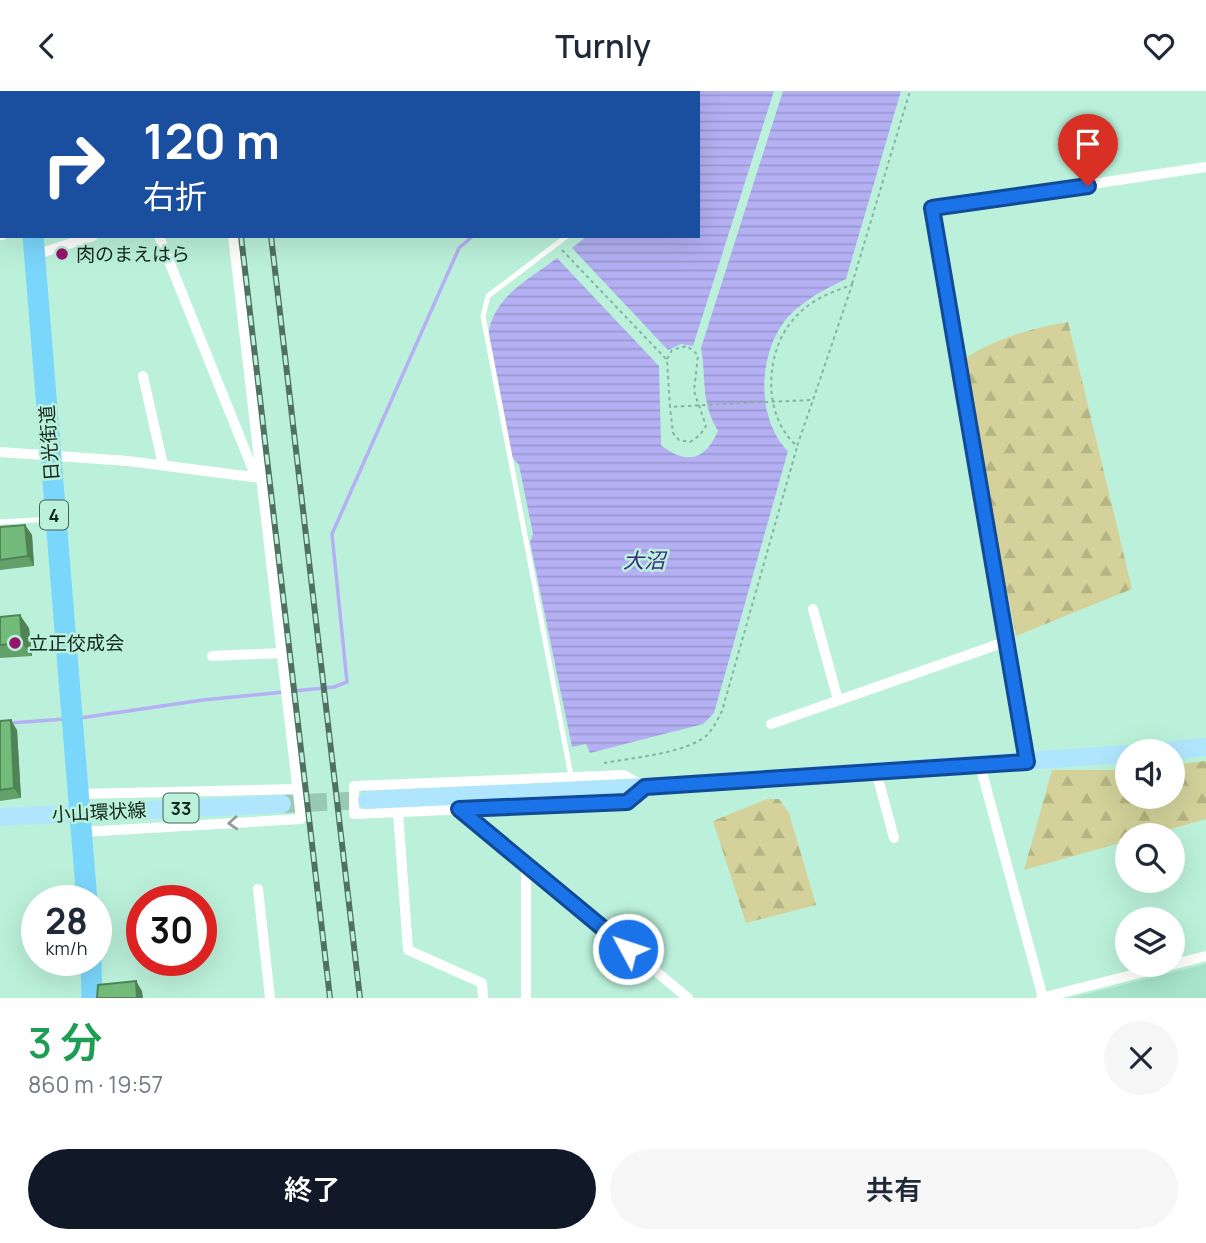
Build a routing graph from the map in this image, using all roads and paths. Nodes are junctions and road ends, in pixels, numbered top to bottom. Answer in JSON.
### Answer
{"nodes":[{"id":1,"x":911,"y":91,"type":"edge"},
{"id":2,"x":1206,"y":167,"type":"edge"},
{"id":3,"x":81,"y":238,"type":"edge"},
{"id":4,"x":160,"y":238,"type":"edge"},
{"id":5,"x":233,"y":238,"type":"edge"},
{"id":6,"x":564,"y":238,"type":"edge"},
{"id":7,"x":556,"y":244,"type":"junction"},
{"id":8,"x":34,"y":246,"type":"edge"},
{"id":9,"x":852,"y":285,"type":"junction"},
{"id":10,"x":667,"y":360,"type":"junction"},
{"id":11,"x":144,"y":376,"type":"dead end"},
{"id":12,"x":813,"y":400,"type":"junction"},
{"id":13,"x":774,"y":401,"type":"junction"},
{"id":14,"x":697,"y":405,"type":"junction"},
{"id":15,"x":670,"y":407,"type":"junction"},
{"id":16,"x":797,"y":446,"type":"junction"},
{"id":17,"x":0,"y":452,"type":"edge"},
{"id":18,"x":50,"y":455,"type":"junction"},
{"id":19,"x":163,"y":465,"type":"junction"},
{"id":20,"x":261,"y":478,"type":"junction"},
{"id":21,"x":54,"y":519,"type":"junction"},
{"id":22,"x":0,"y":522,"type":"edge"},
{"id":23,"x":813,"y":609,"type":"dead end"},
{"id":24,"x":1005,"y":642,"type":"junction"},
{"id":25,"x":281,"y":653,"type":"junction"},
{"id":26,"x":212,"y":656,"type":"dead end"},
{"id":27,"x":838,"y":700,"type":"junction"},
{"id":28,"x":771,"y":724,"type":"dead end"},
{"id":29,"x":1206,"y":747,"type":"edge"},
{"id":30,"x":1185,"y":749,"type":"edge"},
{"id":31,"x":1115,"y":755,"type":"edge"},
{"id":32,"x":1027,"y":762,"type":"junction"},
{"id":33,"x":595,"y":765,"type":"dead end"},
{"id":34,"x":980,"y":765,"type":"junction"},
{"id":35,"x":876,"y":771,"type":"junction"},
{"id":36,"x":571,"y":776,"type":"junction"},
{"id":37,"x":458,"y":782,"type":"junction"},
{"id":38,"x":645,"y":787,"type":"junction"},
{"id":39,"x":298,"y":789,"type":"junction"},
{"id":40,"x":367,"y":800,"type":"tunnel mouth"},
{"id":41,"x":282,"y":804,"type":"tunnel mouth"},
{"id":42,"x":459,"y":809,"type":"junction"},
{"id":43,"x":80,"y":813,"type":"junction"},
{"id":44,"x":398,"y":813,"type":"junction"},
{"id":45,"x":0,"y":817,"type":"edge"},
{"id":46,"x":894,"y":838,"type":"dead end"},
{"id":47,"x":526,"y":865,"type":"junction"},
{"id":48,"x":85,"y":885,"type":"edge"},
{"id":49,"x":258,"y":889,"type":"dead end"},
{"id":50,"x":1206,"y":956,"type":"edge"},
{"id":51,"x":91,"y":976,"type":"edge"},
{"id":52,"x":92,"y":998,"type":"edge"},
{"id":53,"x":270,"y":998,"type":"edge"},
{"id":54,"x":483,"y":998,"type":"edge"},
{"id":55,"x":526,"y":998,"type":"edge"},
{"id":56,"x":688,"y":998,"type":"edge"},
{"id":57,"x":1042,"y":998,"type":"edge"}],
"edges":[{"from":1,"to":9,"type":"path"},
{"from":2,"to":24,"type":"street"},
{"from":3,"to":8,"type":"street"},
{"from":4,"to":20,"type":"street"},
{"from":5,"to":20,"type":"street"},
{"from":6,"to":7,"type":"lane"},
{"from":7,"to":10,"type":"path"},
{"from":7,"to":36,"type":"lane"},
{"from":8,"to":18,"type":"highway","name":"日光街道","number":"4"},
{"from":9,"to":12,"type":"path"},
{"from":9,"to":13,"type":"path"},
{"from":10,"to":14,"type":"path"},
{"from":10,"to":15,"type":"path"},
{"from":11,"to":19,"type":"street"},
{"from":12,"to":13,"type":"path"},
{"from":12,"to":16,"type":"path"},
{"from":13,"to":14,"type":"path"},
{"from":13,"to":16,"type":"path"},
{"from":14,"to":15,"type":"path"},
{"from":14,"to":15,"type":"path"},
{"from":16,"to":33,"type":"path"},
{"from":17,"to":18,"type":"street"},
{"from":18,"to":19,"type":"street"},
{"from":18,"to":21,"type":"highway","name":"日光街道","number":"4"},
{"from":19,"to":20,"type":"street"},
{"from":20,"to":25,"type":"street"},
{"from":21,"to":22,"type":"lane"},
{"from":21,"to":43,"type":"highway","name":"日光街道","number":"4"},
{"from":23,"to":27,"type":"street"},
{"from":24,"to":27,"type":"street"},
{"from":24,"to":32,"type":"street"},
{"from":25,"to":26,"type":"street"},
{"from":25,"to":39,"type":"street"},
{"from":27,"to":28,"type":"street"},
{"from":29,"to":30,"type":"main road"},
{"from":31,"to":32,"type":"main road"},
{"from":32,"to":34,"type":"main road"},
{"from":34,"to":35,"type":"main road"},
{"from":34,"to":57,"type":"street"},
{"from":35,"to":38,"type":"main road"},
{"from":35,"to":46,"type":"street"},
{"from":36,"to":37,"type":"street"},
{"from":36,"to":38,"type":"street"},
{"from":37,"to":42,"type":"street"},
{"from":37,"to":44,"type":"street"},
{"from":38,"to":40,"type":"main road"},
{"from":38,"to":42,"type":"street"},
{"from":39,"to":43,"type":"street"},
{"from":39,"to":43,"type":"street","one_way":true},
{"from":41,"to":43,"type":"main road","name":"小山環状線","number":"33"},
{"from":42,"to":44,"type":"street"},
{"from":42,"to":47,"type":"street"},
{"from":43,"to":45,"type":"main road","name":"小山環状線","number":"33"},
{"from":43,"to":48,"type":"highway","name":"日光街道","number":"4"},
{"from":44,"to":54,"type":"street"},
{"from":47,"to":55,"type":"street"},
{"from":47,"to":56,"type":"street"},
{"from":49,"to":53,"type":"street"},
{"from":50,"to":57,"type":"street"},
{"from":51,"to":52,"type":"highway"}]}
